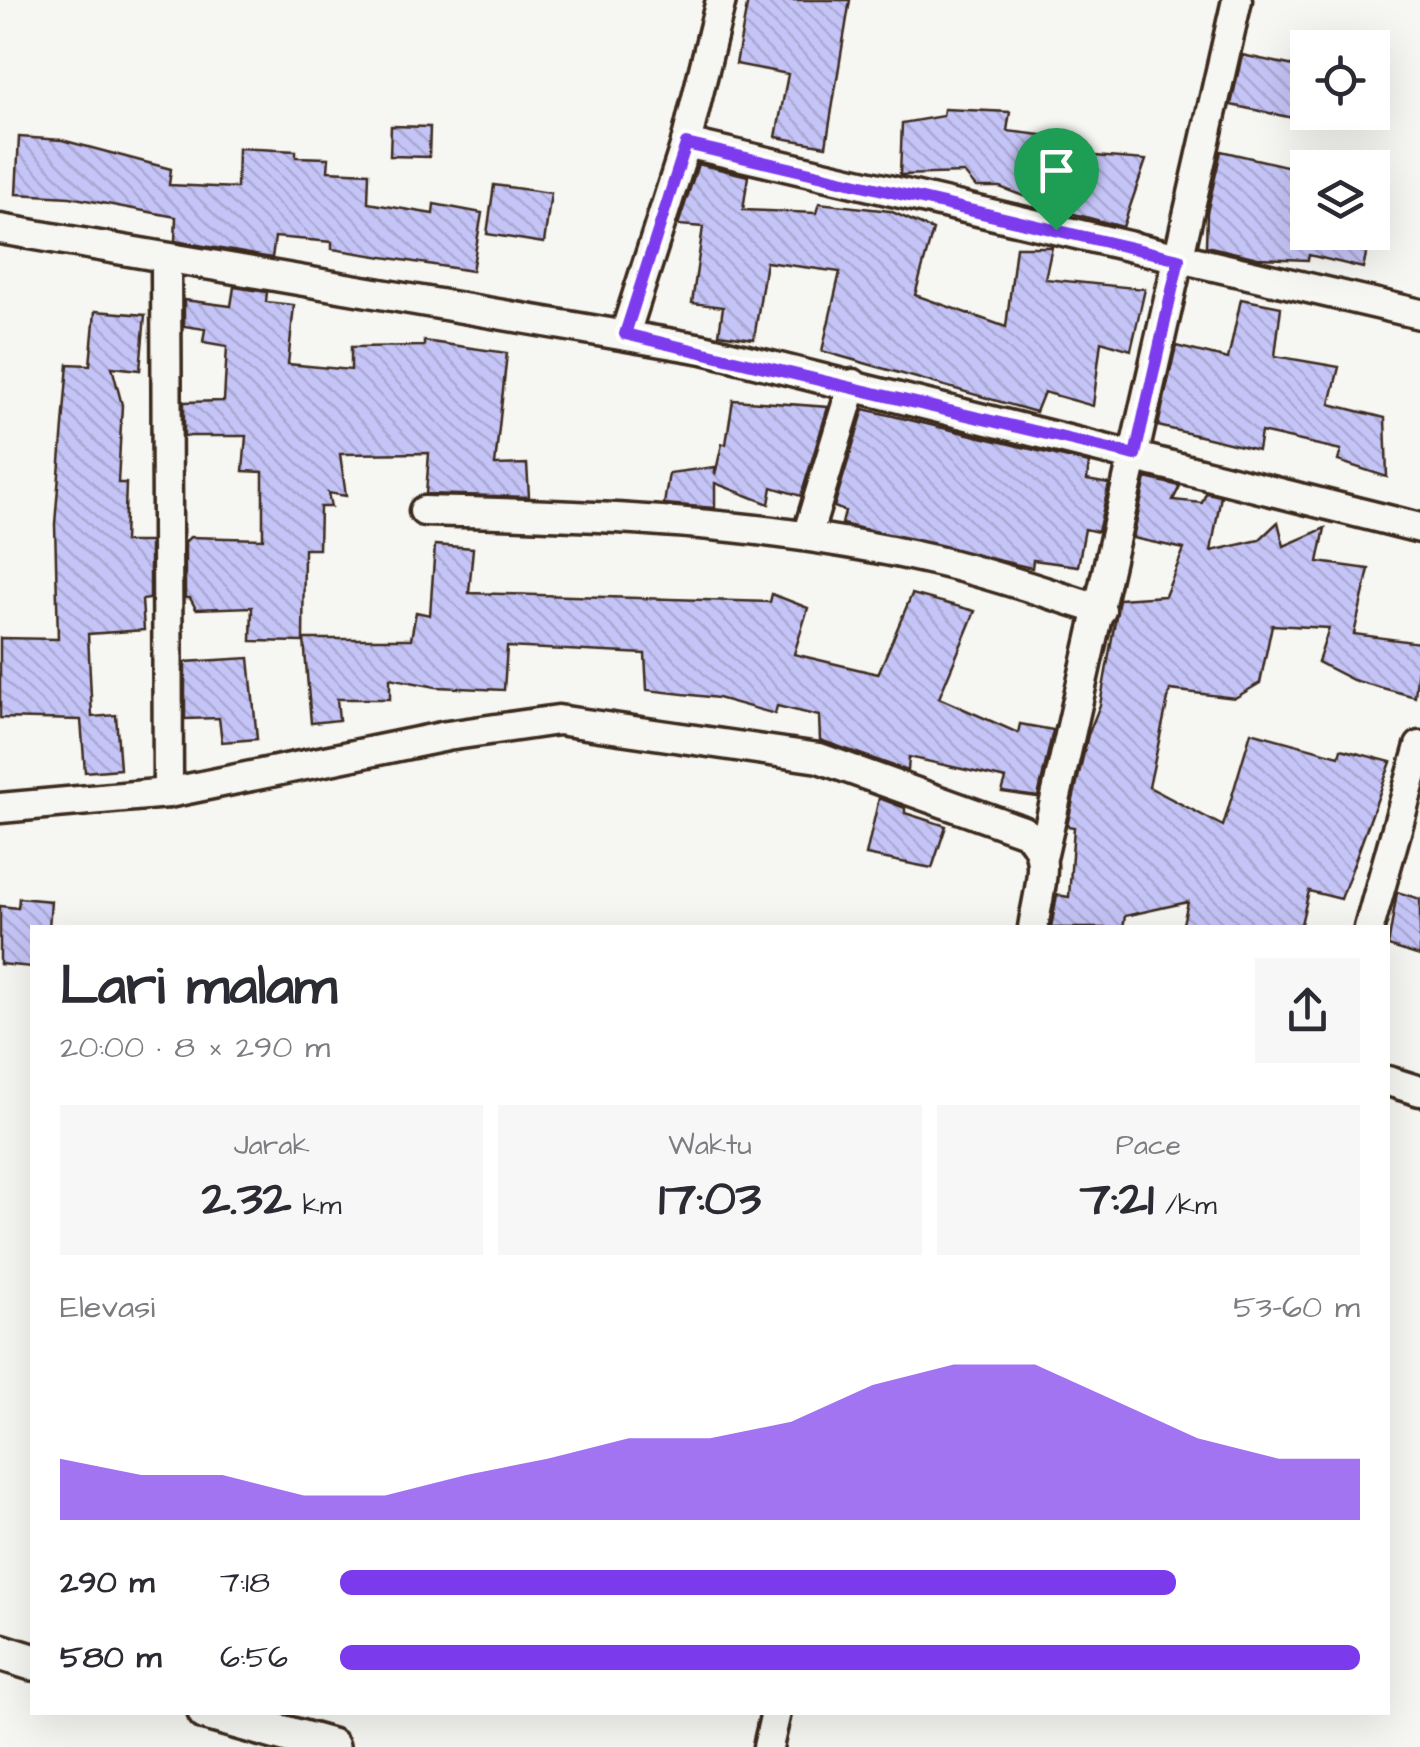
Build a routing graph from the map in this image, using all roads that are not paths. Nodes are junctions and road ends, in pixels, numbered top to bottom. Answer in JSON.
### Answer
{"nodes":[{"id":1,"x":721,"y":0,"type":"edge"},
{"id":2,"x":1237,"y":0,"type":"edge"},
{"id":3,"x":686,"y":144,"type":"junction"},
{"id":4,"x":0,"y":229,"type":"edge"},
{"id":5,"x":166,"y":259,"type":"junction"},
{"id":6,"x":1179,"y":259,"type":"junction"},
{"id":7,"x":1420,"y":314,"type":"edge"},
{"id":8,"x":625,"y":334,"type":"junction"},
{"id":9,"x":853,"y":384,"type":"junction"},
{"id":10,"x":1135,"y":455,"type":"junction"},
{"id":11,"x":424,"y":511,"type":"dead end"},
{"id":12,"x":1420,"y":528,"type":"edge"},
{"id":13,"x":807,"y":536,"type":"junction"},
{"id":14,"x":1102,"y":610,"type":"junction"},
{"id":15,"x":1420,"y":746,"type":"edge"},
{"id":16,"x":168,"y":793,"type":"junction"},
{"id":17,"x":0,"y":808,"type":"edge"},
{"id":18,"x":1043,"y":854,"type":"junction"},
{"id":19,"x":1032,"y":925,"type":"edge"},
{"id":20,"x":1370,"y":925,"type":"edge"},
{"id":21,"x":1390,"y":1082,"type":"edge"},
{"id":22,"x":1420,"y":1091,"type":"edge"},
{"id":23,"x":0,"y":1652,"type":"edge"},
{"id":24,"x":30,"y":1661,"type":"edge"},
{"id":25,"x":217,"y":1715,"type":"edge"},
{"id":26,"x":775,"y":1715,"type":"edge"},
{"id":27,"x":332,"y":1747,"type":"edge"},
{"id":28,"x":768,"y":1747,"type":"edge"}],
"edges":[{"from":1,"to":3,"type":"street"},
{"from":2,"to":6,"type":"street"},
{"from":3,"to":6,"type":"street"},
{"from":3,"to":8,"type":"street"},
{"from":4,"to":5,"type":"street"},
{"from":5,"to":8,"type":"street"},
{"from":5,"to":16,"type":"street"},
{"from":6,"to":7,"type":"street"},
{"from":6,"to":10,"type":"street"},
{"from":8,"to":9,"type":"street"},
{"from":9,"to":10,"type":"street"},
{"from":9,"to":13,"type":"street"},
{"from":10,"to":12,"type":"street"},
{"from":10,"to":14,"type":"street"},
{"from":11,"to":13,"type":"street"},
{"from":13,"to":14,"type":"street"},
{"from":14,"to":18,"type":"street"},
{"from":15,"to":20,"type":"street"},
{"from":16,"to":17,"type":"street"},
{"from":16,"to":18,"type":"street"},
{"from":18,"to":19,"type":"street"},
{"from":21,"to":22,"type":"street"},
{"from":23,"to":24,"type":"street"},
{"from":25,"to":27,"type":"street"},
{"from":26,"to":28,"type":"street"}]}
